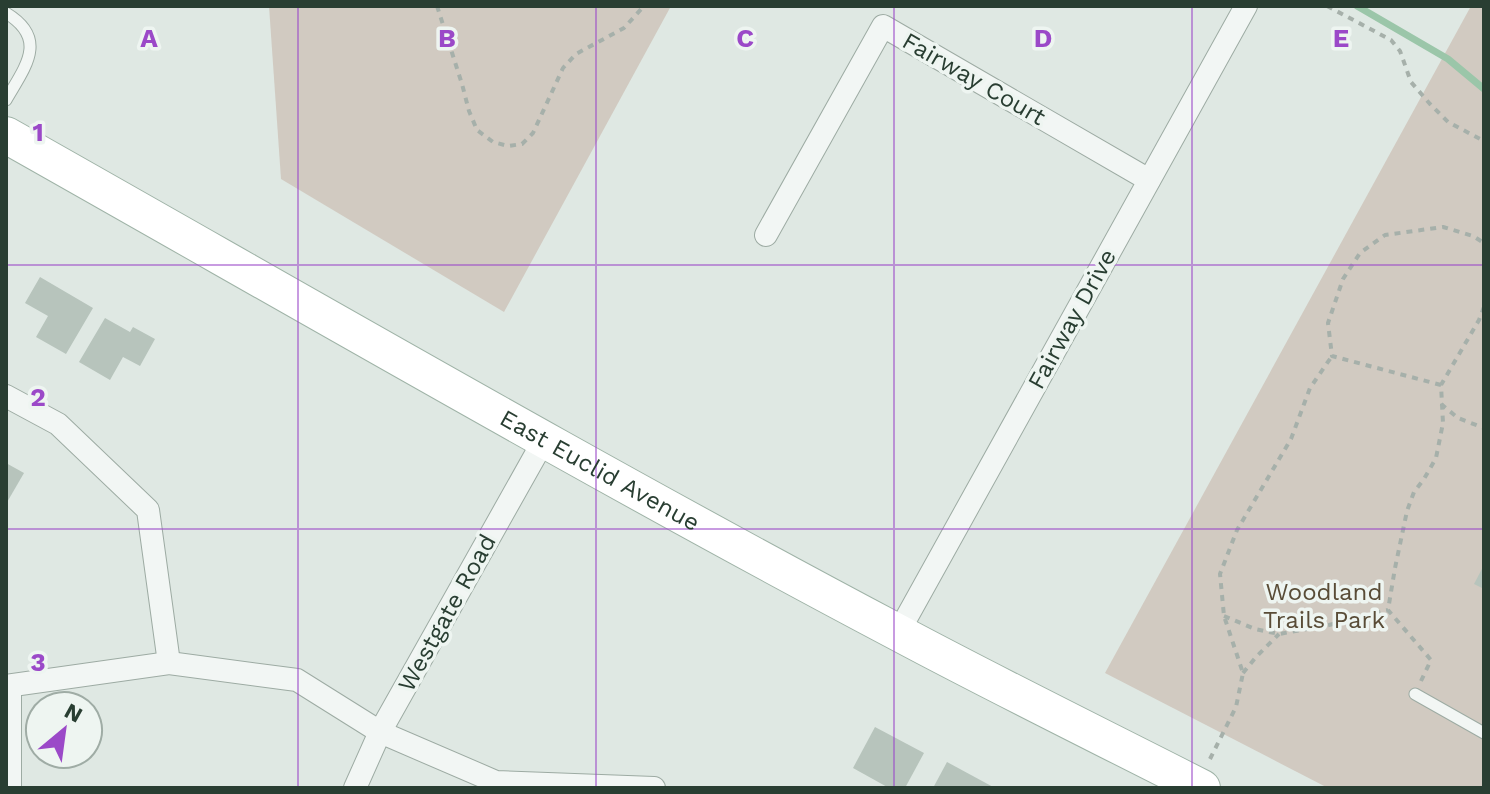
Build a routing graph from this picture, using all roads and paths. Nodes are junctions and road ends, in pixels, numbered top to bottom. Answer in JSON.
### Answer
{"nodes":[{"id":1,"x":437,"y":6,"type":"edge"},
{"id":2,"x":644,"y":6,"type":"edge"},
{"id":3,"x":1246,"y":6,"type":"edge"},
{"id":4,"x":1327,"y":6,"type":"edge"},
{"id":5,"x":6,"y":13,"type":"edge"},
{"id":6,"x":6,"y":100,"type":"edge"},
{"id":7,"x":6,"y":135,"type":"edge"},
{"id":8,"x":1484,"y":141,"type":"edge"},
{"id":9,"x":1149,"y":180,"type":"junction"},
{"id":10,"x":766,"y":235,"type":"dead end"},
{"id":11,"x":1484,"y":243,"type":"edge"},
{"id":12,"x":1484,"y":307,"type":"edge"},
{"id":13,"x":1332,"y":356,"type":"junction"},
{"id":14,"x":1441,"y":385,"type":"junction"},
{"id":15,"x":6,"y":396,"type":"edge"},
{"id":16,"x":1441,"y":403,"type":"junction"},
{"id":17,"x":1484,"y":428,"type":"edge"},
{"id":18,"x":544,"y":440,"type":"junction"},
{"id":19,"x":1388,"y":610,"type":"junction"},
{"id":20,"x":1224,"y":616,"type":"junction"},
{"id":21,"x":898,"y":633,"type":"junction"},
{"id":22,"x":1279,"y":634,"type":"junction"},
{"id":23,"x":169,"y":663,"type":"junction"},
{"id":24,"x":1243,"y":673,"type":"junction"},
{"id":25,"x":8,"y":686,"type":"edge"},
{"id":26,"x":1415,"y":694,"type":"joint"},
{"id":27,"x":380,"y":732,"type":"junction"},
{"id":28,"x":1484,"y":733,"type":"edge"},
{"id":29,"x":1203,"y":779,"type":"edge"},
{"id":30,"x":10,"y":788,"type":"edge"},
{"id":31,"x":355,"y":788,"type":"edge"},
{"id":32,"x":654,"y":788,"type":"edge"}],
"edges":[{"from":1,"to":2,"type":"path"},
{"from":3,"to":9,"type":"street","name":"Fairway Drive"},
{"from":4,"to":8,"type":"path"},
{"from":5,"to":6,"type":"lane"},
{"from":7,"to":18,"type":"main road","name":"East Euclid Avenue"},
{"from":9,"to":10,"type":"street","name":"Fairway Court"},
{"from":9,"to":21,"type":"street","name":"Fairway Drive"},
{"from":11,"to":13,"type":"path"},
{"from":12,"to":14,"type":"path"},
{"from":13,"to":14,"type":"path"},
{"from":13,"to":20,"type":"path"},
{"from":14,"to":16,"type":"path"},
{"from":15,"to":23,"type":"street"},
{"from":16,"to":17,"type":"path"},
{"from":16,"to":19,"type":"path"},
{"from":18,"to":21,"type":"main road","name":"East Euclid Avenue"},
{"from":18,"to":27,"type":"street","name":"Westgate Road"},
{"from":19,"to":22,"type":"path"},
{"from":19,"to":26,"type":"path"},
{"from":20,"to":22,"type":"path"},
{"from":20,"to":24,"type":"path"},
{"from":21,"to":29,"type":"main road","name":"East Euclid Avenue"},
{"from":22,"to":24,"type":"path"},
{"from":23,"to":25,"type":"street"},
{"from":23,"to":27,"type":"street"},
{"from":24,"to":29,"type":"path"},
{"from":25,"to":30,"type":"street"},
{"from":26,"to":28,"type":"lane"},
{"from":27,"to":31,"type":"street","name":"Westgate Road"},
{"from":27,"to":32,"type":"street"}]}
